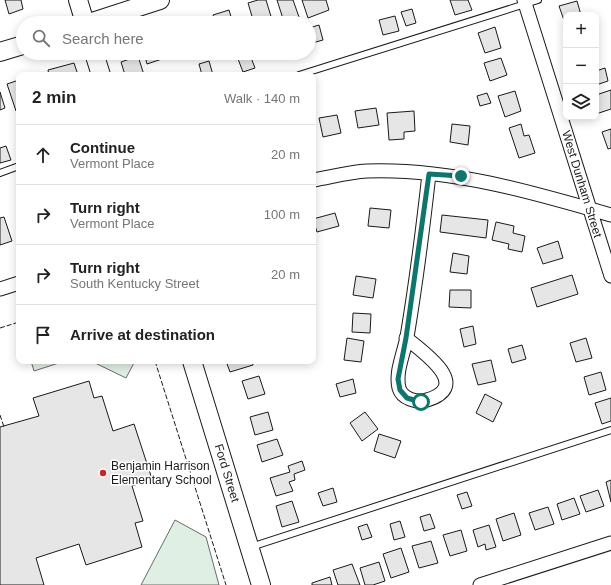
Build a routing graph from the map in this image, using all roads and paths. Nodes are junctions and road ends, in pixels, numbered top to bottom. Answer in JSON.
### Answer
{"nodes":[{"id":1,"x":78,"y":0,"type":"edge"},
{"id":2,"x":160,"y":0,"type":"edge"},
{"id":3,"x":538,"y":0,"type":"edge"},
{"id":4,"x":525,"y":2,"type":"edge"},
{"id":5,"x":83,"y":16,"type":"edge"},
{"id":6,"x":111,"y":16,"type":"edge"},
{"id":7,"x":16,"y":46,"type":"edge"},
{"id":8,"x":0,"y":52,"type":"edge"},
{"id":9,"x":97,"y":60,"type":"edge"},
{"id":10,"x":101,"y":72,"type":"edge"},
{"id":11,"x":308,"y":72,"type":"edge"},
{"id":12,"x":16,"y":167,"type":"edge"},
{"id":13,"x":0,"y":172,"type":"edge"},
{"id":14,"x":429,"y":174,"type":"junction"},
{"id":15,"x":316,"y":179,"type":"edge"},
{"id":16,"x":590,"y":209,"type":"junction"},
{"id":17,"x":611,"y":215,"type":"edge"},
{"id":18,"x":611,"y":276,"type":"edge"},
{"id":19,"x":16,"y":284,"type":"edge"},
{"id":20,"x":0,"y":289,"type":"edge"},
{"id":21,"x":406,"y":338,"type":"junction"},
{"id":22,"x":193,"y":364,"type":"edge"},
{"id":23,"x":611,"y":430,"type":"edge"},
{"id":24,"x":611,"y":543,"type":"edge"},
{"id":25,"x":250,"y":548,"type":"junction"},
{"id":26,"x":261,"y":585,"type":"edge"},
{"id":27,"x":480,"y":585,"type":"edge"}],
"edges":[{"from":1,"to":5,"type":"street"},
{"from":2,"to":6,"type":"street"},
{"from":3,"to":4,"type":"lane"},
{"from":4,"to":11,"type":"lane"},
{"from":4,"to":16,"type":"street","name":"West Dunham Street"},
{"from":7,"to":8,"type":"street"},
{"from":9,"to":10,"type":"street"},
{"from":12,"to":13,"type":"lane"},
{"from":14,"to":15,"type":"street"},
{"from":14,"to":16,"type":"street"},
{"from":14,"to":21,"type":"street"},
{"from":16,"to":17,"type":"street"},
{"from":16,"to":18,"type":"street","name":"West Dunham Street"},
{"from":19,"to":20,"type":"street"},
{"from":21,"to":21,"type":"street"},
{"from":22,"to":25,"type":"street","name":"Ford Street"},
{"from":23,"to":25,"type":"lane"},
{"from":24,"to":27,"type":"street"},
{"from":25,"to":26,"type":"street","name":"Ford Street"}]}
